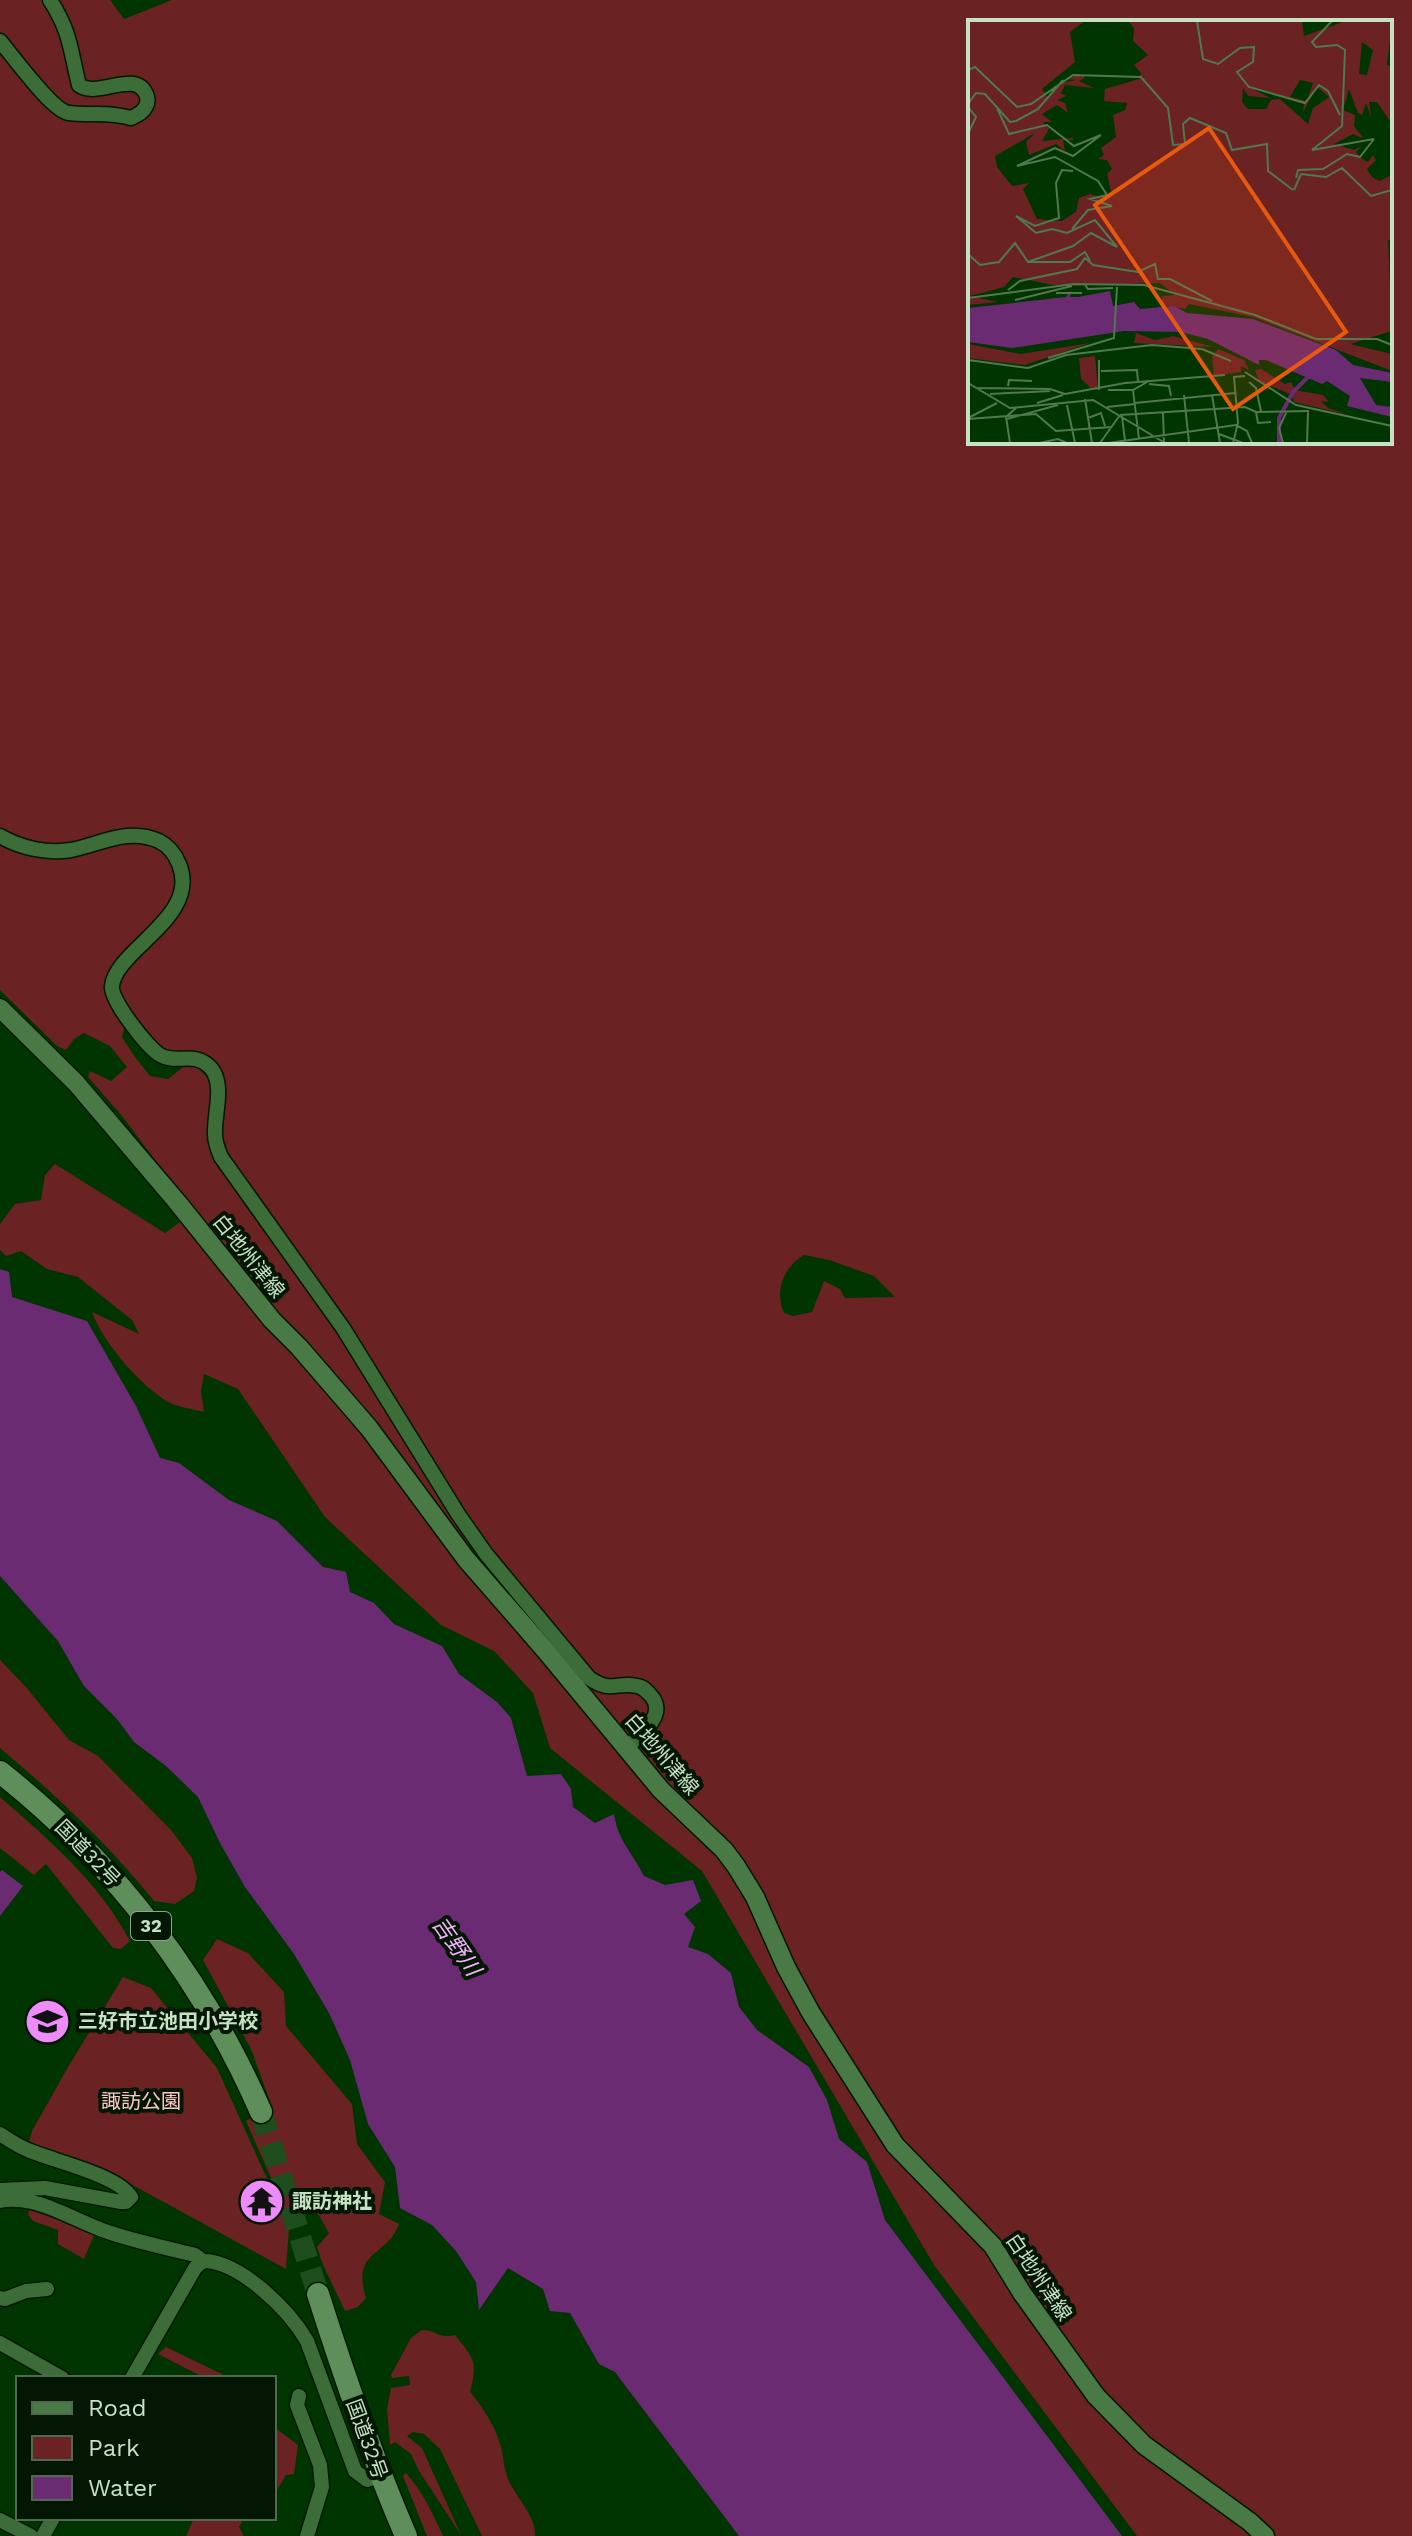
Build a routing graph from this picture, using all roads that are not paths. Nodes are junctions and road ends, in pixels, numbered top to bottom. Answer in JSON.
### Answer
{"nodes":[{"id":1,"x":50,"y":0,"type":"edge"},
{"id":2,"x":0,"y":41,"type":"edge"},
{"id":3,"x":0,"y":836,"type":"edge"},
{"id":4,"x":0,"y":1008,"type":"edge"},
{"id":5,"x":626,"y":1748,"type":"junction"},
{"id":6,"x":0,"y":1772,"type":"edge"},
{"id":7,"x":261,"y":2112,"type":"tunnel mouth"},
{"id":8,"x":0,"y":2134,"type":"edge"},
{"id":9,"x":0,"y":2190,"type":"edge"},
{"id":10,"x":0,"y":2201,"type":"edge"},
{"id":11,"x":203,"y":2261,"type":"junction"},
{"id":12,"x":47,"y":2289,"type":"dead end"},
{"id":13,"x":318,"y":2294,"type":"tunnel mouth"},
{"id":14,"x":0,"y":2298,"type":"edge"},
{"id":15,"x":0,"y":2343,"type":"edge"},
{"id":16,"x":134,"y":2374,"type":"edge"},
{"id":17,"x":58,"y":2376,"type":"edge"},
{"id":18,"x":299,"y":2396,"type":"dead end"},
{"id":19,"x":380,"y":2476,"type":"junction"},
{"id":20,"x":0,"y":2520,"type":"edge"},
{"id":21,"x":31,"y":2536,"type":"edge"},
{"id":22,"x":307,"y":2536,"type":"edge"},
{"id":23,"x":406,"y":2536,"type":"edge"},
{"id":24,"x":1265,"y":2536,"type":"edge"}],
"edges":[{"from":1,"to":2,"type":"street"},
{"from":3,"to":5,"type":"street"},
{"from":4,"to":5,"type":"main road","name":"白地州津線"},
{"from":5,"to":24,"type":"main road","name":"白地州津線"},
{"from":6,"to":7,"type":"highway","name":"国道32号","number":"32"},
{"from":8,"to":9,"type":"street"},
{"from":10,"to":11,"type":"street"},
{"from":11,"to":16,"type":"street"},
{"from":11,"to":19,"type":"street"},
{"from":12,"to":14,"type":"street"},
{"from":13,"to":19,"type":"highway","name":"国道32号"},
{"from":15,"to":17,"type":"street"},
{"from":18,"to":22,"type":"street"},
{"from":19,"to":23,"type":"highway","name":"国道32号"},
{"from":20,"to":21,"type":"street"}]}
